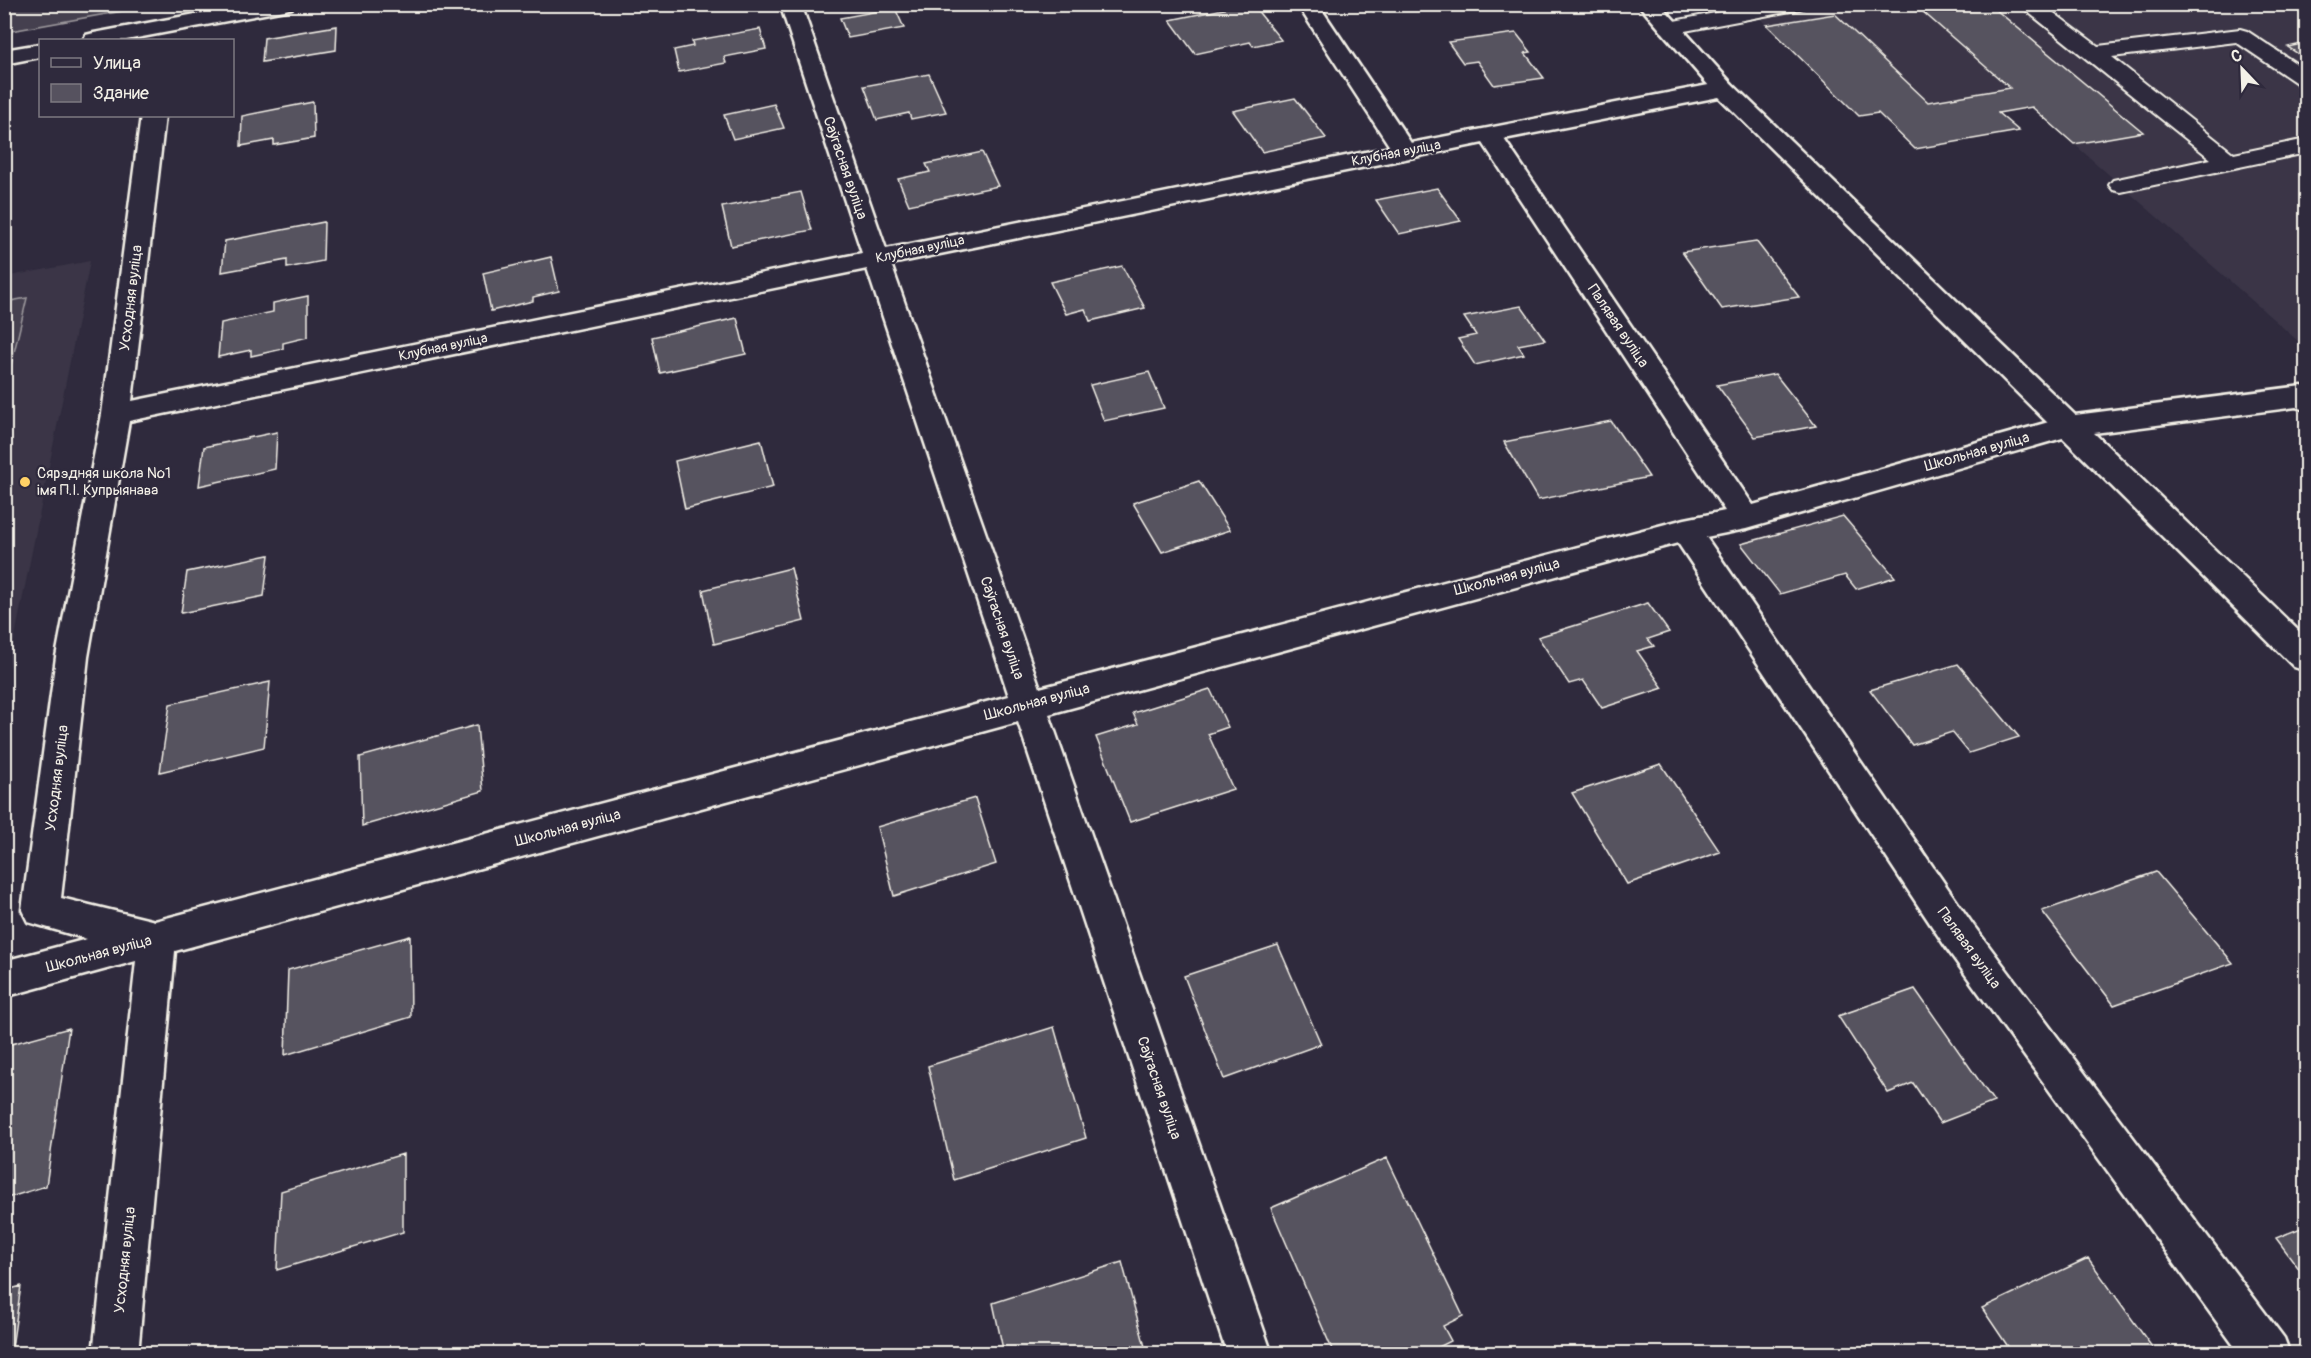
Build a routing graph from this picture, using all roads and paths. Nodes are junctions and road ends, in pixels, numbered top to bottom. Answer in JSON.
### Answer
{"nodes":[{"id":1,"x":285,"y":4,"type":"edge"},
{"id":2,"x":790,"y":4,"type":"edge"},
{"id":3,"x":1307,"y":4,"type":"edge"},
{"id":4,"x":1648,"y":4,"type":"edge"},
{"id":5,"x":1796,"y":4,"type":"edge"},
{"id":6,"x":2028,"y":4,"type":"edge"},
{"id":7,"x":1669,"y":28,"type":"junction"},
{"id":8,"x":163,"y":34,"type":"edge"},
{"id":9,"x":106,"y":39,"type":"edge"},
{"id":10,"x":39,"y":51,"type":"edge"},
{"id":11,"x":2094,"y":53,"type":"junction"},
{"id":12,"x":4,"y":57,"type":"edge"},
{"id":13,"x":2307,"y":79,"type":"edge"},
{"id":14,"x":1724,"y":89,"type":"junction"},
{"id":15,"x":153,"y":117,"type":"edge"},
{"id":16,"x":1489,"y":134,"type":"junction"},
{"id":17,"x":2307,"y":146,"type":"edge"},
{"id":18,"x":1405,"y":151,"type":"junction"},
{"id":19,"x":2229,"y":162,"type":"junction"},
{"id":20,"x":2121,"y":185,"type":"dead end"},
{"id":21,"x":875,"y":258,"type":"junction"},
{"id":22,"x":2305,"y":397,"type":"edge"},
{"id":23,"x":116,"y":414,"type":"junction"},
{"id":24,"x":2070,"y":426,"type":"junction"},
{"id":25,"x":1746,"y":518,"type":"junction"},
{"id":26,"x":1685,"y":530,"type":"junction"},
{"id":27,"x":2307,"y":658,"type":"edge"},
{"id":28,"x":1028,"y":704,"type":"junction"},
{"id":29,"x":157,"y":939,"type":"junction"},
{"id":30,"x":4,"y":978,"type":"edge"},
{"id":31,"x":115,"y":1353,"type":"edge"},
{"id":32,"x":1250,"y":1353,"type":"edge"},
{"id":33,"x":2268,"y":1353,"type":"edge"}],
"edges":[{"from":1,"to":8,"type":"street"},
{"from":2,"to":21,"type":"street","name":"Саўгасная вуліца"},
{"from":3,"to":18,"type":"street"},
{"from":4,"to":7,"type":"street"},
{"from":5,"to":7,"type":"lane"},
{"from":6,"to":11,"type":"lane"},
{"from":7,"to":14,"type":"street"},
{"from":8,"to":9,"type":"street"},
{"from":10,"to":12,"type":"street"},
{"from":11,"to":13,"type":"lane"},
{"from":11,"to":19,"type":"lane"},
{"from":14,"to":16,"type":"street","name":"Клубная вуліца"},
{"from":14,"to":24,"type":"street"},
{"from":15,"to":23,"type":"street","name":"Усходняя вуліца"},
{"from":16,"to":18,"type":"street","name":"Клубная вуліца"},
{"from":16,"to":25,"type":"street","name":"Палявая вуліца"},
{"from":17,"to":19,"type":"lane"},
{"from":18,"to":21,"type":"street","name":"Клубная вуліца"},
{"from":19,"to":20,"type":"lane"},
{"from":21,"to":23,"type":"street","name":"Клубная вуліца"},
{"from":21,"to":28,"type":"street","name":"Саўгасная вуліца"},
{"from":22,"to":24,"type":"street","name":"Школьная вуліца"},
{"from":23,"to":29,"type":"street","name":"Усходняя вуліца"},
{"from":24,"to":25,"type":"street","name":"Школьная вуліца"},
{"from":24,"to":27,"type":"street"},
{"from":25,"to":26,"type":"street","name":"Школьная вуліца"},
{"from":26,"to":28,"type":"street","name":"Школьная вуліца"},
{"from":26,"to":33,"type":"street","name":"Палявая вуліца"},
{"from":28,"to":29,"type":"street","name":"Школьная вуліца"},
{"from":28,"to":32,"type":"street","name":"Саўгасная вуліца"},
{"from":29,"to":30,"type":"street","name":"Школьная вуліца"},
{"from":29,"to":31,"type":"street","name":"Усходняя вуліца"}]}
